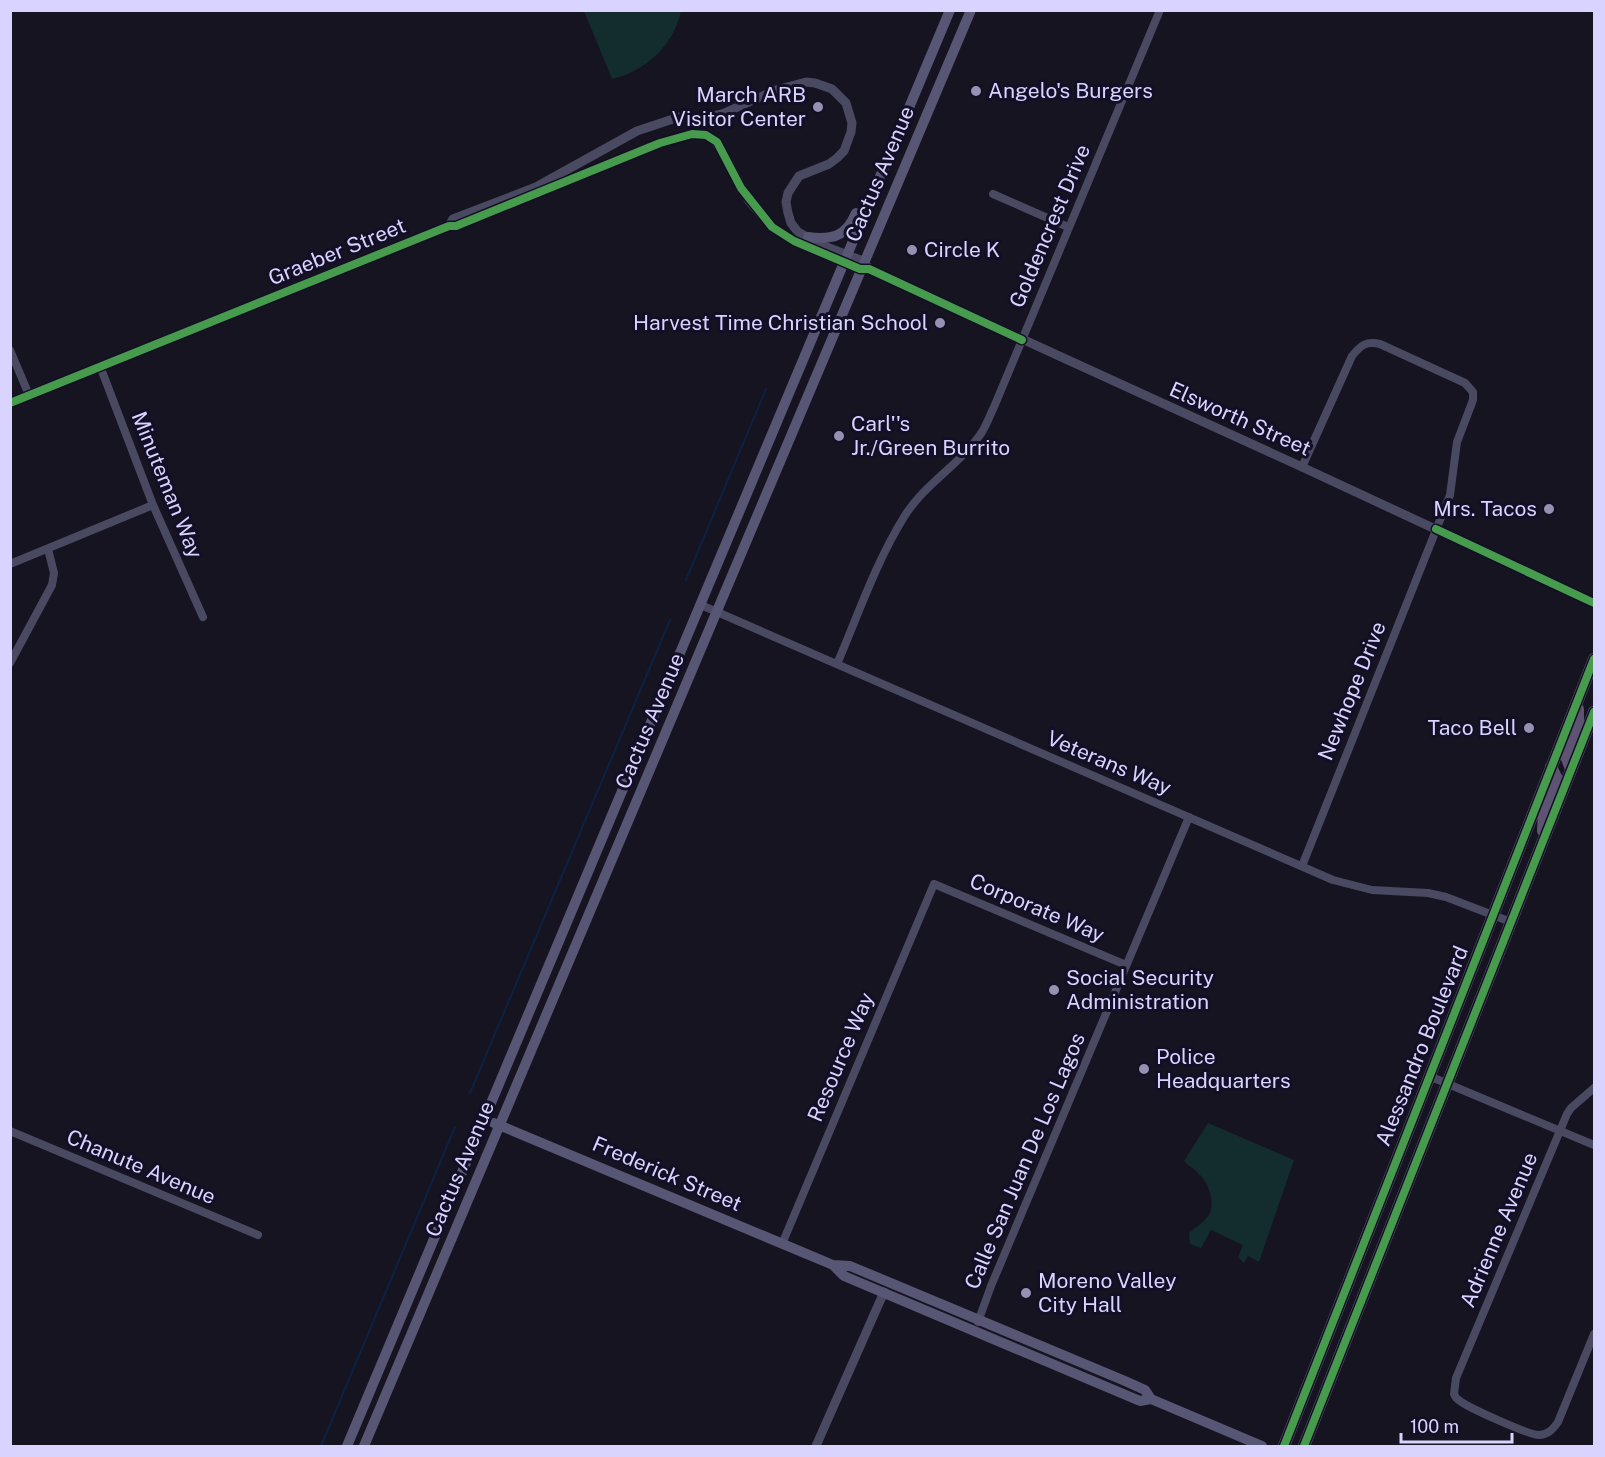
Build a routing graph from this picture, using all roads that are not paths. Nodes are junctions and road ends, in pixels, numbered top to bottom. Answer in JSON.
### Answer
{"nodes":[{"id":1,"x":950,"y":10,"type":"edge"},
{"id":2,"x":971,"y":10,"type":"edge"},
{"id":3,"x":1160,"y":10,"type":"edge"},
{"id":4,"x":879,"y":177,"type":"junction"},
{"id":5,"x":787,"y":180,"type":"dead end"},
{"id":6,"x":993,"y":195,"type":"dead end"},
{"id":7,"x":787,"y":197,"type":"junction"},
{"id":8,"x":448,"y":226,"type":"junction"},
{"id":9,"x":1068,"y":227,"type":"junction"},
{"id":10,"x":808,"y":237,"type":"junction"},
{"id":11,"x":845,"y":259,"type":"junction"},
{"id":12,"x":864,"y":267,"type":"junction"},
{"id":13,"x":1022,"y":340,"type":"junction"},
{"id":14,"x":10,"y":350,"type":"edge"},
{"id":15,"x":100,"y":366,"type":"junction"},
{"id":16,"x":29,"y":395,"type":"junction"},
{"id":17,"x":10,"y":403,"type":"edge"},
{"id":18,"x":1302,"y":467,"type":"junction"},
{"id":19,"x":153,"y":505,"type":"junction"},
{"id":20,"x":1436,"y":530,"type":"junction"},
{"id":21,"x":48,"y":549,"type":"junction"},
{"id":22,"x":10,"y":564,"type":"edge"},
{"id":23,"x":1594,"y":603,"type":"edge"},
{"id":24,"x":701,"y":606,"type":"junction"},
{"id":25,"x":718,"y":613,"type":"junction"},
{"id":26,"x":203,"y":617,"type":"dead end"},
{"id":27,"x":1594,"y":659,"type":"edge"},
{"id":28,"x":10,"y":663,"type":"edge"},
{"id":29,"x":837,"y":664,"type":"junction"},
{"id":30,"x":1578,"y":701,"type":"junction"},
{"id":31,"x":1594,"y":712,"type":"edge"},
{"id":32,"x":1551,"y":767,"type":"junction"},
{"id":33,"x":1571,"y":769,"type":"junction"},
{"id":34,"x":1189,"y":817,"type":"junction"},
{"id":35,"x":1542,"y":844,"type":"junction"},
{"id":36,"x":1302,"y":866,"type":"junction"},
{"id":37,"x":934,"y":884,"type":"joint"},
{"id":38,"x":1492,"y":915,"type":"junction"},
{"id":39,"x":1511,"y":922,"type":"junction"},
{"id":40,"x":1126,"y":965,"type":"junction"},
{"id":41,"x":1429,"y":1076,"type":"junction"},
{"id":42,"x":1447,"y":1084,"type":"junction"},
{"id":43,"x":1594,"y":1088,"type":"edge"},
{"id":44,"x":485,"y":1119,"type":"junction"},
{"id":45,"x":500,"y":1125,"type":"junction"},
{"id":46,"x":10,"y":1131,"type":"edge"},
{"id":47,"x":1560,"y":1131,"type":"junction"},
{"id":48,"x":1594,"y":1145,"type":"edge"},
{"id":49,"x":258,"y":1235,"type":"dead end"},
{"id":50,"x":782,"y":1244,"type":"junction"},
{"id":51,"x":833,"y":1265,"type":"junction"},
{"id":52,"x":884,"y":1292,"type":"junction"},
{"id":53,"x":977,"y":1325,"type":"junction"},
{"id":54,"x":1594,"y":1334,"type":"edge"},
{"id":55,"x":1050,"y":1363,"type":"junction"},
{"id":56,"x":1125,"y":1381,"type":"junction"},
{"id":57,"x":1151,"y":1399,"type":"junction"},
{"id":58,"x":347,"y":1446,"type":"edge"},
{"id":59,"x":364,"y":1446,"type":"edge"},
{"id":60,"x":816,"y":1446,"type":"edge"},
{"id":61,"x":1262,"y":1446,"type":"edge"},
{"id":62,"x":1284,"y":1446,"type":"edge"},
{"id":63,"x":1304,"y":1446,"type":"edge"}],
"edges":[{"from":1,"to":4,"type":"main road","name":"Cactus Avenue"},
{"from":2,"to":12,"type":"main road","name":"Cactus Avenue"},
{"from":3,"to":9,"type":"street","name":"Goldencrest Drive"},
{"from":4,"to":10,"type":"main road"},
{"from":4,"to":11,"type":"main road","name":"Cactus Avenue"},
{"from":5,"to":7,"type":"street"},
{"from":6,"to":9,"type":"street"},
{"from":7,"to":8,"type":"street","name":"Graeber Street"},
{"from":7,"to":10,"type":"street"},
{"from":8,"to":11,"type":"street","name":"Graeber Street"},
{"from":8,"to":15,"type":"street","name":"Graeber Street"},
{"from":9,"to":13,"type":"street","name":"Goldencrest Drive"},
{"from":10,"to":11,"type":"street"},
{"from":11,"to":12,"type":"street","name":"Elsworth Street"},
{"from":11,"to":24,"type":"main road","name":"Cactus Avenue"},
{"from":12,"to":13,"type":"street","name":"Elsworth Street"},
{"from":12,"to":25,"type":"main road","name":"Cactus Avenue"},
{"from":13,"to":18,"type":"street","name":"Elsworth Street"},
{"from":13,"to":29,"type":"street","name":"Goldencrest Drive"},
{"from":14,"to":16,"type":"street"},
{"from":15,"to":16,"type":"street","name":"Graeber Street"},
{"from":15,"to":19,"type":"street","name":"Minuteman Way"},
{"from":16,"to":17,"type":"street","name":"Graeber Street"},
{"from":18,"to":20,"type":"street","name":"Elsworth Street"},
{"from":18,"to":20,"type":"street","name":"Newhope Drive"},
{"from":19,"to":21,"type":"street"},
{"from":19,"to":26,"type":"street","name":"Minuteman Way"},
{"from":20,"to":23,"type":"street","name":"Elsworth Street"},
{"from":20,"to":36,"type":"street","name":"Newhope Drive"},
{"from":21,"to":22,"type":"street"},
{"from":21,"to":28,"type":"street"},
{"from":24,"to":25,"type":"street","name":"Veterans Way"},
{"from":24,"to":44,"type":"main road","name":"Cactus Avenue"},
{"from":25,"to":29,"type":"street","name":"Veterans Way"},
{"from":25,"to":45,"type":"main road","name":"Cactus Avenue"},
{"from":27,"to":30,"type":"main road","name":"Alessandro Boulevard"},
{"from":29,"to":34,"type":"street","name":"Veterans Way"},
{"from":30,"to":32,"type":"main road","name":"Alessandro Boulevard"},
{"from":30,"to":33,"type":"main road"},
{"from":31,"to":33,"type":"main road","name":"Alessandro Boulevard"},
{"from":32,"to":35,"type":"main road"},
{"from":32,"to":38,"type":"main road","name":"Alessandro Boulevard"},
{"from":33,"to":35,"type":"main road","name":"Alessandro Boulevard"},
{"from":34,"to":36,"type":"street","name":"Veterans Way"},
{"from":34,"to":40,"type":"street","name":"Calle San Juan De Los Lagos"},
{"from":35,"to":39,"type":"main road","name":"Alessandro Boulevard"},
{"from":36,"to":38,"type":"street","name":"Veterans Way"},
{"from":37,"to":40,"type":"street","name":"Corporate Way"},
{"from":37,"to":50,"type":"street","name":"Resource Way"},
{"from":38,"to":39,"type":"street","name":"Veterans Way"},
{"from":38,"to":41,"type":"main road","name":"Alessandro Boulevard"},
{"from":39,"to":42,"type":"main road","name":"Alessandro Boulevard"},
{"from":40,"to":53,"type":"street","name":"Calle San Juan De Los Lagos"},
{"from":41,"to":42,"type":"street"},
{"from":41,"to":62,"type":"main road","name":"Alessandro Boulevard"},
{"from":42,"to":47,"type":"street"},
{"from":42,"to":63,"type":"main road","name":"Alessandro Boulevard"},
{"from":43,"to":47,"type":"street","name":"Adrienne Avenue"},
{"from":44,"to":45,"type":"main road","name":"Frederick Street"},
{"from":44,"to":58,"type":"main road","name":"Cactus Avenue"},
{"from":45,"to":50,"type":"main road","name":"Frederick Street"},
{"from":45,"to":59,"type":"main road","name":"Cactus Avenue"},
{"from":46,"to":49,"type":"street","name":"Chanute Avenue"},
{"from":47,"to":48,"type":"street"},
{"from":47,"to":54,"type":"street","name":"Adrienne Avenue"},
{"from":50,"to":51,"type":"main road","name":"Frederick Street"},
{"from":51,"to":52,"type":"main road","name":"Frederick Street"},
{"from":51,"to":53,"type":"main road","name":"Frederick Street"},
{"from":52,"to":53,"type":"main road","name":"Frederick Street"},
{"from":52,"to":60,"type":"street"},
{"from":53,"to":55,"type":"main road","name":"Frederick Street"},
{"from":53,"to":56,"type":"main road","name":"Frederick Street"},
{"from":55,"to":56,"type":"main road"},
{"from":55,"to":57,"type":"main road","name":"Frederick Street"},
{"from":56,"to":57,"type":"main road","name":"Frederick Street"},
{"from":57,"to":61,"type":"main road","name":"Frederick Street"}]}
